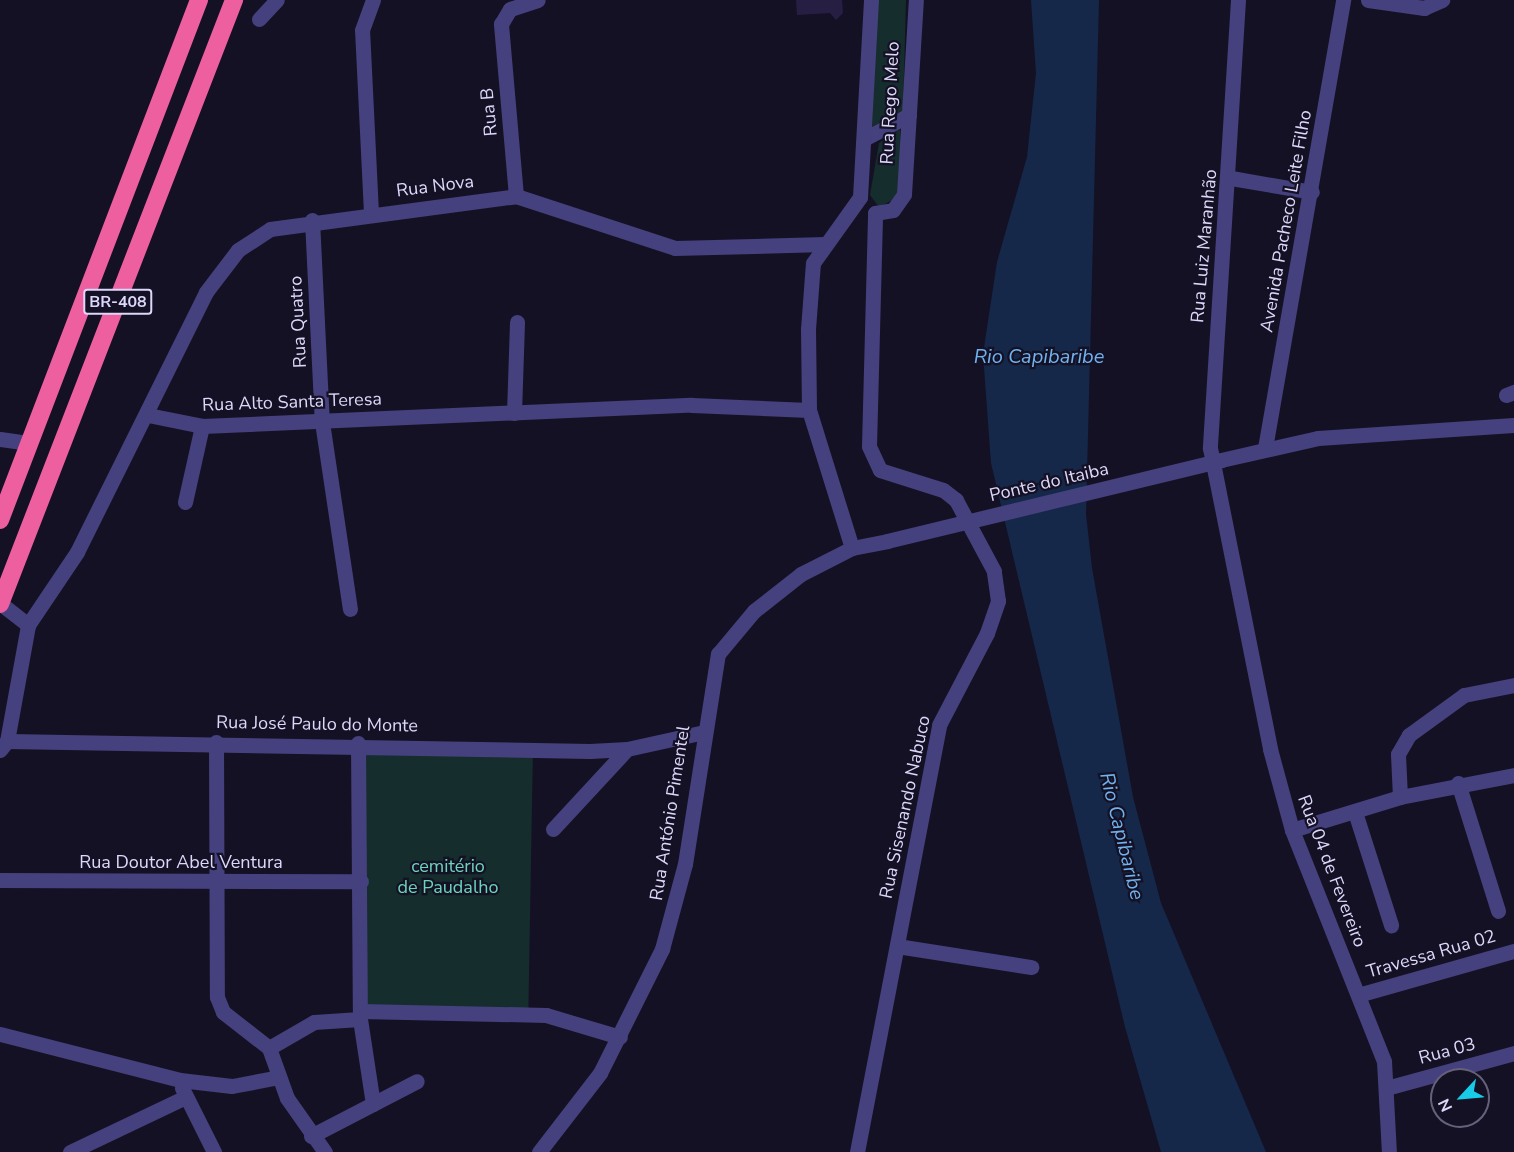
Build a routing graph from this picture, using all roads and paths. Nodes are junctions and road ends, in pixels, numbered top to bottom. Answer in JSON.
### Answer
{"nodes":[{"id":1,"x":199,"y":0,"type":"edge"},
{"id":2,"x":234,"y":0,"type":"edge"},
{"id":3,"x":277,"y":0,"type":"edge"},
{"id":4,"x":373,"y":0,"type":"edge"},
{"id":5,"x":538,"y":0,"type":"edge"},
{"id":6,"x":871,"y":0,"type":"edge"},
{"id":7,"x":916,"y":0,"type":"edge"},
{"id":8,"x":1238,"y":0,"type":"edge"},
{"id":9,"x":1343,"y":0,"type":"edge"},
{"id":10,"x":1368,"y":0,"type":"edge"},
{"id":11,"x":1442,"y":0,"type":"edge"},
{"id":12,"x":259,"y":19,"type":"dead end"},
{"id":13,"x":909,"y":115,"type":"junction"},
{"id":14,"x":864,"y":140,"type":"junction"},
{"id":15,"x":1231,"y":178,"type":"junction"},
{"id":16,"x":1312,"y":192,"type":"junction"},
{"id":17,"x":516,"y":196,"type":"junction"},
{"id":18,"x":860,"y":197,"type":"junction"},
{"id":19,"x":371,"y":213,"type":"junction"},
{"id":20,"x":875,"y":213,"type":"junction"},
{"id":21,"x":312,"y":220,"type":"junction"},
{"id":22,"x":825,"y":244,"type":"junction"},
{"id":23,"x":517,"y":322,"type":"dead end"},
{"id":24,"x":809,"y":410,"type":"junction"},
{"id":25,"x":514,"y":413,"type":"junction"},
{"id":26,"x":147,"y":415,"type":"junction"},
{"id":27,"x":322,"y":422,"type":"junction"},
{"id":28,"x":1514,"y":425,"type":"edge"},
{"id":29,"x":202,"y":426,"type":"junction"},
{"id":30,"x":0,"y":439,"type":"edge"},
{"id":31,"x":30,"y":443,"type":"junction"},
{"id":32,"x":1265,"y":448,"type":"junction"},
{"id":33,"x":1218,"y":494,"type":"joint"},
{"id":34,"x":185,"y":502,"type":"dead end"},
{"id":35,"x":0,"y":520,"type":"edge"},
{"id":36,"x":887,"y":541,"type":"joint"},
{"id":37,"x":852,"y":548,"type":"junction"},
{"id":38,"x":0,"y":603,"type":"edge"},
{"id":39,"x":350,"y":609,"type":"dead end"},
{"id":40,"x":28,"y":625,"type":"junction"},
{"id":41,"x":1514,"y":685,"type":"edge"},
{"id":42,"x":704,"y":732,"type":"junction"},
{"id":43,"x":216,"y":742,"type":"junction"},
{"id":44,"x":358,"y":743,"type":"junction"},
{"id":45,"x":4,"y":745,"type":"edge"},
{"id":46,"x":627,"y":749,"type":"junction"},
{"id":47,"x":1514,"y":775,"type":"edge"},
{"id":48,"x":1458,"y":783,"type":"junction"},
{"id":49,"x":1400,"y":797,"type":"junction"},
{"id":50,"x":1355,"y":812,"type":"junction"},
{"id":51,"x":553,"y":829,"type":"dead end"},
{"id":52,"x":1292,"y":830,"type":"junction"},
{"id":53,"x":0,"y":880,"type":"edge"},
{"id":54,"x":361,"y":881,"type":"junction"},
{"id":55,"x":216,"y":882,"type":"junction"},
{"id":56,"x":1498,"y":911,"type":"dead end"},
{"id":57,"x":1391,"y":925,"type":"dead end"},
{"id":58,"x":897,"y":946,"type":"junction"},
{"id":59,"x":1514,"y":951,"type":"edge"},
{"id":60,"x":1031,"y":967,"type":"dead end"},
{"id":61,"x":1358,"y":994,"type":"junction"},
{"id":62,"x":360,"y":1015,"type":"junction"},
{"id":63,"x":0,"y":1034,"type":"edge"},
{"id":64,"x":620,"y":1037,"type":"junction"},
{"id":65,"x":269,"y":1048,"type":"junction"},
{"id":66,"x":1514,"y":1053,"type":"edge"},
{"id":67,"x":279,"y":1077,"type":"junction"},
{"id":68,"x":180,"y":1080,"type":"junction"},
{"id":69,"x":417,"y":1081,"type":"dead end"},
{"id":70,"x":1390,"y":1087,"type":"junction"},
{"id":71,"x":186,"y":1097,"type":"junction"},
{"id":72,"x":373,"y":1104,"type":"junction"},
{"id":73,"x":311,"y":1136,"type":"junction"},
{"id":74,"x":70,"y":1152,"type":"edge"},
{"id":75,"x":214,"y":1152,"type":"edge"},
{"id":76,"x":325,"y":1152,"type":"edge"},
{"id":77,"x":539,"y":1152,"type":"edge"},
{"id":78,"x":857,"y":1152,"type":"edge"},
{"id":79,"x":1389,"y":1152,"type":"edge"}],
"edges":[{"from":1,"to":31,"type":"highway","number":"BR-408"},
{"from":2,"to":38,"type":"highway","number":"BR-408"},
{"from":3,"to":12,"type":"street"},
{"from":4,"to":19,"type":"street"},
{"from":5,"to":17,"type":"street","name":"Rua B"},
{"from":6,"to":14,"type":"street"},
{"from":7,"to":13,"type":"street","name":"Rua Rego Melo"},
{"from":8,"to":15,"type":"street","name":"Rua Luiz Maranhão"},
{"from":9,"to":16,"type":"street","name":"Avenida Pacheco Leite Filho"},
{"from":10,"to":11,"type":"street"},
{"from":13,"to":14,"type":"street"},
{"from":13,"to":20,"type":"street","name":"Rua Rego Melo"},
{"from":14,"to":18,"type":"street"},
{"from":15,"to":16,"type":"street"},
{"from":15,"to":33,"type":"street","name":"Rua Luiz Maranhão"},
{"from":16,"to":32,"type":"street","name":"Avenida Pacheco Leite Filho"},
{"from":17,"to":19,"type":"street","name":"Rua Nova"},
{"from":17,"to":22,"type":"street","name":"Rua Nova"},
{"from":18,"to":20,"type":"street"},
{"from":18,"to":22,"type":"street"},
{"from":19,"to":21,"type":"street","name":"Rua Nova"},
{"from":20,"to":58,"type":"street","name":"Rua Sisenando Nabuco"},
{"from":21,"to":26,"type":"street","name":"Rua Nova"},
{"from":21,"to":27,"type":"street","name":"Rua Quatro"},
{"from":22,"to":24,"type":"street"},
{"from":23,"to":25,"type":"street"},
{"from":24,"to":25,"type":"street","name":"Rua Alto Santa Teresa"},
{"from":24,"to":37,"type":"street"},
{"from":25,"to":27,"type":"street","name":"Rua Alto Santa Teresa"},
{"from":26,"to":29,"type":"street","name":"Rua Alto Santa Teresa"},
{"from":26,"to":40,"type":"street"},
{"from":27,"to":29,"type":"street","name":"Rua Alto Santa Teresa"},
{"from":27,"to":39,"type":"street","name":"Rua Quatro"},
{"from":28,"to":32,"type":"street","name":"Ponte do Itaiba"},
{"from":29,"to":34,"type":"street"},
{"from":30,"to":31,"type":"street"},
{"from":31,"to":35,"type":"highway","number":"BR-408"},
{"from":32,"to":36,"type":"street","name":"Ponte do Itaiba","bridge":true},
{"from":33,"to":52,"type":"street","name":"Rua 04 de Fevereiro"},
{"from":36,"to":37,"type":"street","name":"Rua António Pimentel"},
{"from":37,"to":42,"type":"street","name":"Rua António Pimentel"},
{"from":38,"to":40,"type":"street"},
{"from":40,"to":45,"type":"street"},
{"from":41,"to":49,"type":"street"},
{"from":42,"to":46,"type":"street","name":"Rua José Paulo do Monte"},
{"from":42,"to":64,"type":"street","name":"Rua António Pimentel"},
{"from":43,"to":44,"type":"street","name":"Rua José Paulo do Monte"},
{"from":43,"to":45,"type":"street","name":"Rua José Paulo do Monte"},
{"from":43,"to":55,"type":"street"},
{"from":44,"to":46,"type":"street","name":"Rua José Paulo do Monte"},
{"from":44,"to":54,"type":"street"},
{"from":46,"to":51,"type":"street"},
{"from":47,"to":48,"type":"street"},
{"from":48,"to":49,"type":"street"},
{"from":48,"to":56,"type":"street"},
{"from":49,"to":50,"type":"street"},
{"from":50,"to":52,"type":"street"},
{"from":50,"to":57,"type":"street"},
{"from":52,"to":61,"type":"street","name":"Rua 04 de Fevereiro"},
{"from":53,"to":55,"type":"street","name":"Rua Doutor Abel Ventura"},
{"from":54,"to":55,"type":"street","name":"Rua Doutor Abel Ventura"},
{"from":54,"to":62,"type":"street"},
{"from":55,"to":65,"type":"street"},
{"from":58,"to":60,"type":"street"},
{"from":58,"to":78,"type":"street","name":"Rua Sisenando Nabuco"},
{"from":59,"to":61,"type":"street","name":"Travessa Rua 02"},
{"from":61,"to":70,"type":"street","name":"Rua 04 de Fevereiro"},
{"from":62,"to":64,"type":"street"},
{"from":62,"to":65,"type":"street"},
{"from":62,"to":72,"type":"street"},
{"from":63,"to":68,"type":"street"},
{"from":64,"to":77,"type":"street","name":"Rua António Pimentel"},
{"from":65,"to":67,"type":"street"},
{"from":66,"to":70,"type":"street","name":"Rua 03"},
{"from":67,"to":68,"type":"street"},
{"from":67,"to":73,"type":"street"},
{"from":68,"to":71,"type":"street"},
{"from":69,"to":72,"type":"street"},
{"from":70,"to":79,"type":"street","name":"Rua 04 de Fevereiro"},
{"from":71,"to":74,"type":"street"},
{"from":71,"to":75,"type":"street"},
{"from":72,"to":73,"type":"street"},
{"from":73,"to":76,"type":"street"}]}
